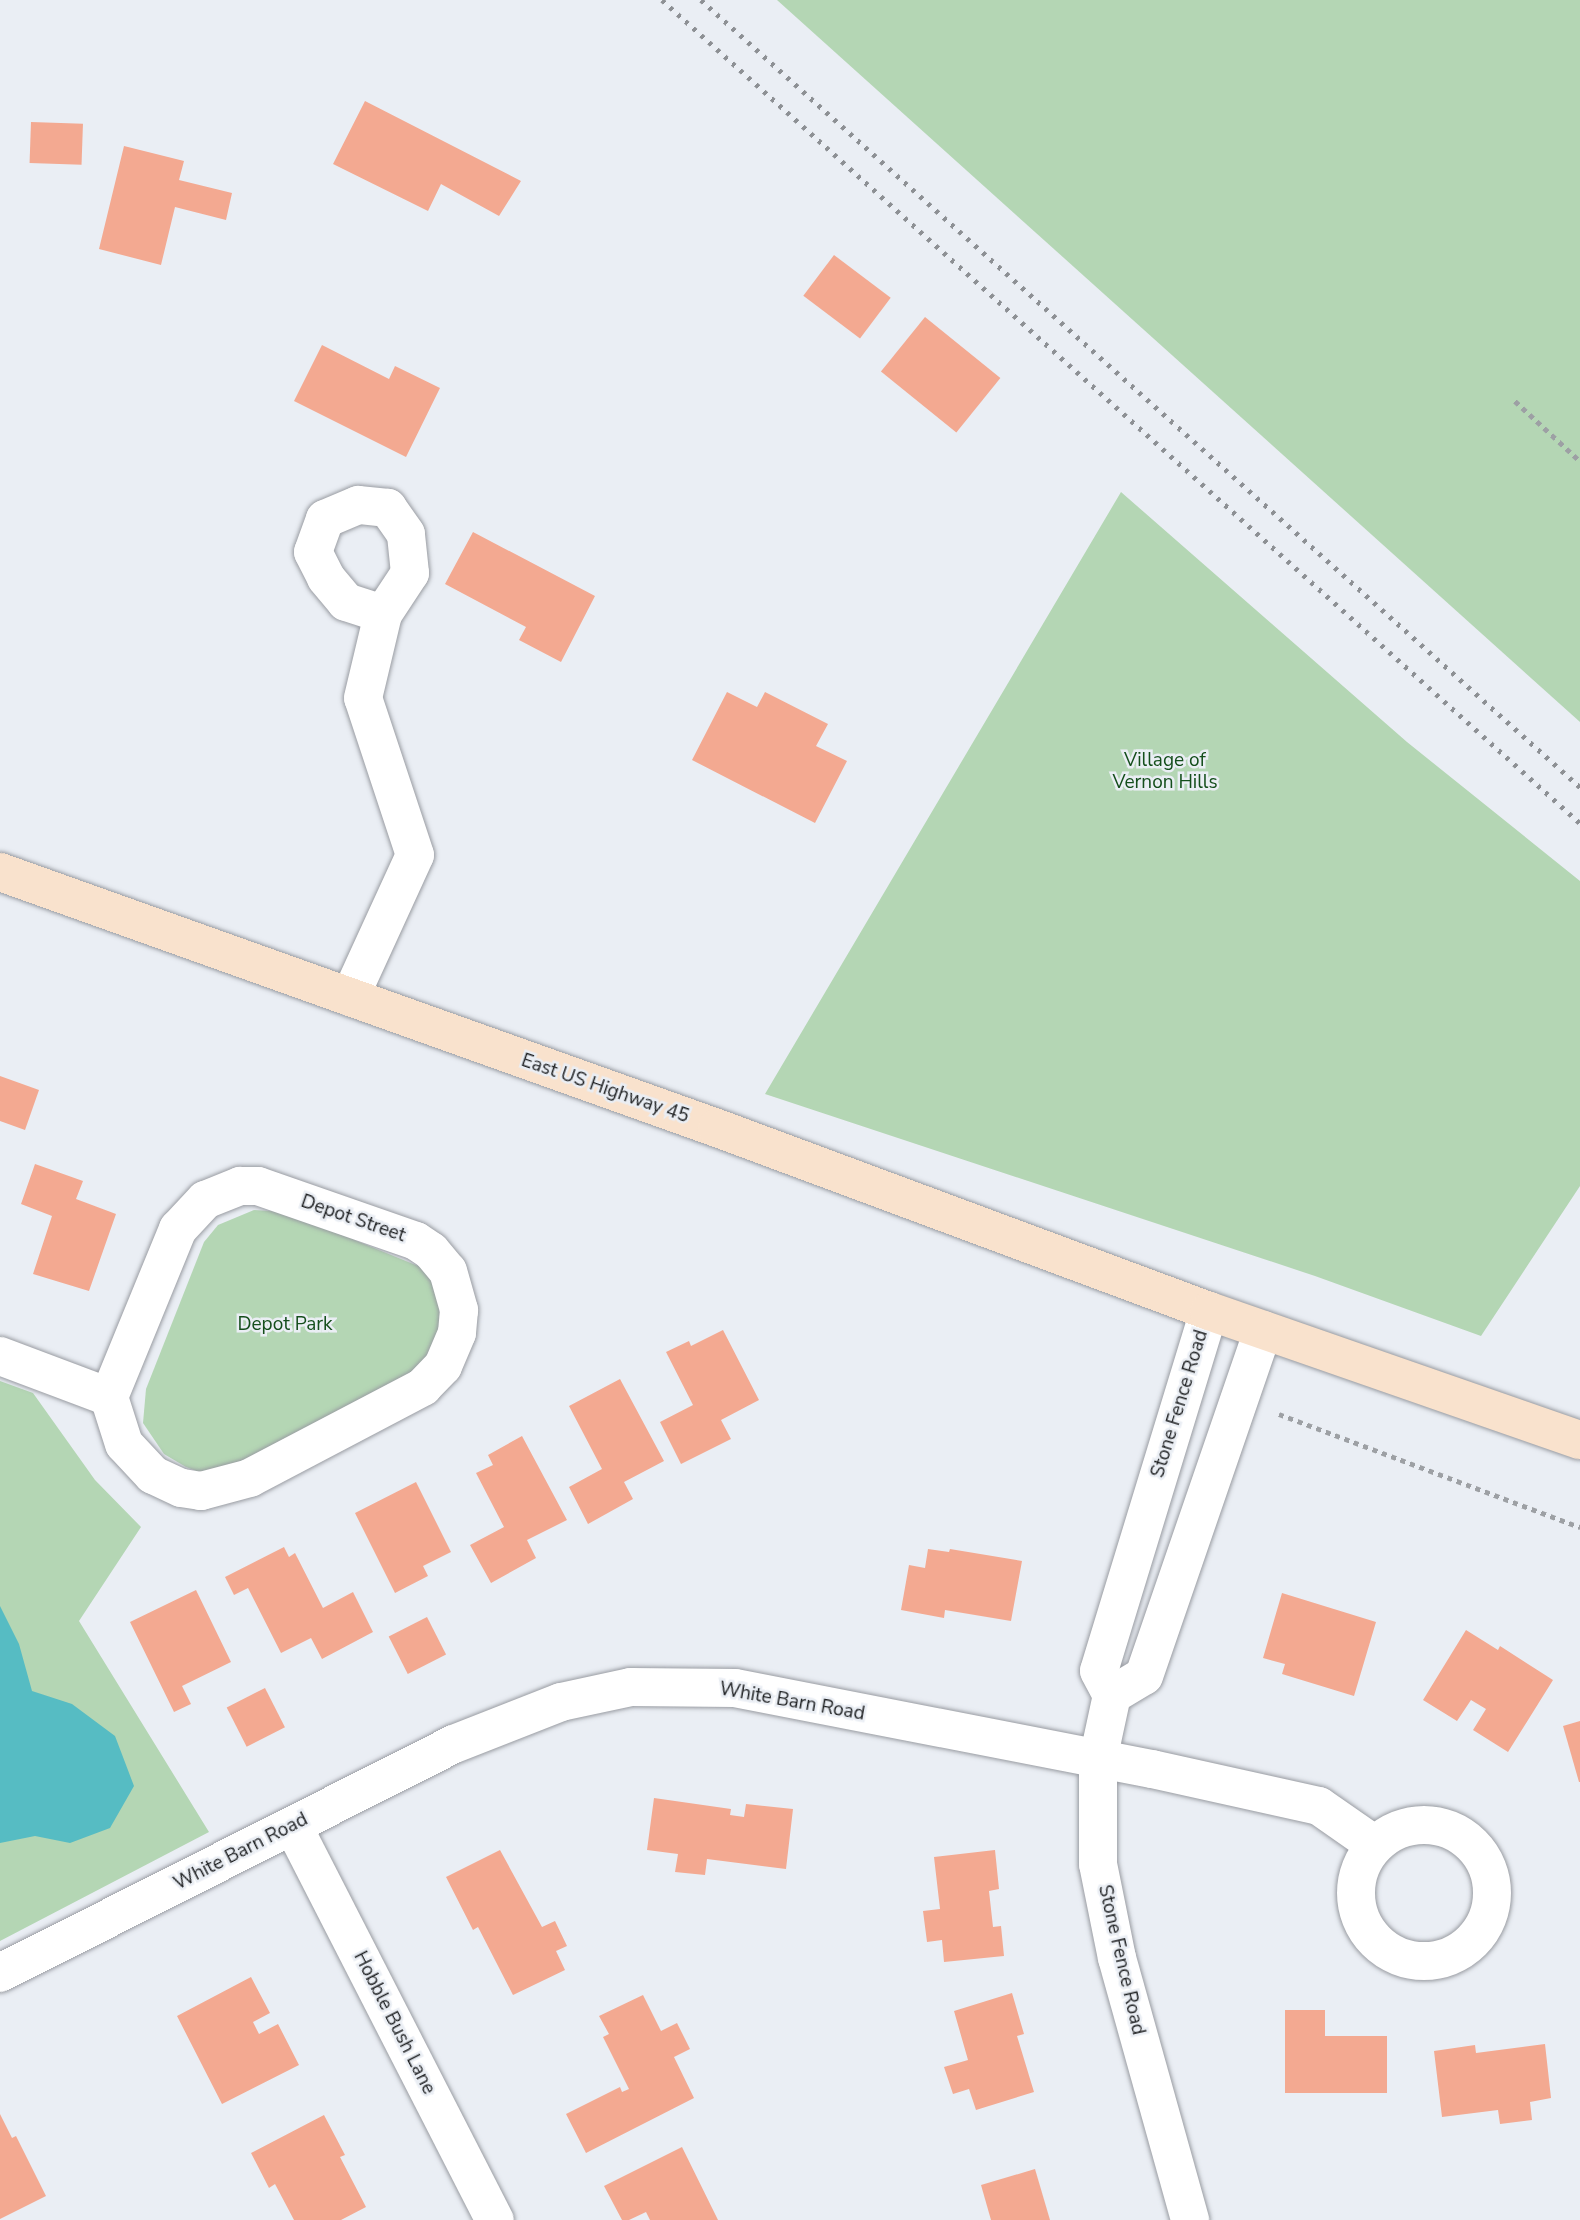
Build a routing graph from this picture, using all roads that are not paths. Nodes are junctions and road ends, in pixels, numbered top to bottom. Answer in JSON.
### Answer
{"nodes":[{"id":1,"x":383,"y":614,"type":"dead end"},
{"id":2,"x":0,"y":872,"type":"edge"},
{"id":3,"x":349,"y":997,"type":"junction"},
{"id":4,"x":1209,"y":1311,"type":"junction"},
{"id":5,"x":1263,"y":1330,"type":"junction"},
{"id":6,"x":0,"y":1356,"type":"edge"},
{"id":7,"x":109,"y":1397,"type":"junction"},
{"id":8,"x":1580,"y":1440,"type":"edge"},
{"id":9,"x":1112,"y":1695,"type":"junction"},
{"id":10,"x":1098,"y":1760,"type":"junction"},
{"id":11,"x":293,"y":1826,"type":"junction"},
{"id":12,"x":1375,"y":1845,"type":"dead end"},
{"id":13,"x":0,"y":1973,"type":"edge"},
{"id":14,"x":495,"y":2220,"type":"edge"},
{"id":15,"x":1190,"y":2220,"type":"edge"}],
"edges":[{"from":1,"to":3,"type":"street"},
{"from":2,"to":3,"type":"main road","name":"East US Highway 45"},
{"from":3,"to":4,"type":"main road","name":"East US Highway 45"},
{"from":4,"to":5,"type":"main road","name":"East US Highway 45"},
{"from":4,"to":9,"type":"street","name":"Stone Fence Road"},
{"from":5,"to":8,"type":"main road","name":"East US Highway 45"},
{"from":5,"to":9,"type":"street"},
{"from":6,"to":7,"type":"street"},
{"from":7,"to":7,"type":"street","name":"Depot Street"},
{"from":9,"to":10,"type":"street","name":"Stone Fence Road"},
{"from":10,"to":11,"type":"street","name":"White Barn Road"},
{"from":10,"to":12,"type":"street","name":"White Barn Road"},
{"from":10,"to":15,"type":"street","name":"Stone Fence Road"},
{"from":11,"to":13,"type":"street","name":"White Barn Road"},
{"from":11,"to":14,"type":"street","name":"Hobble Bush Lane"}]}
